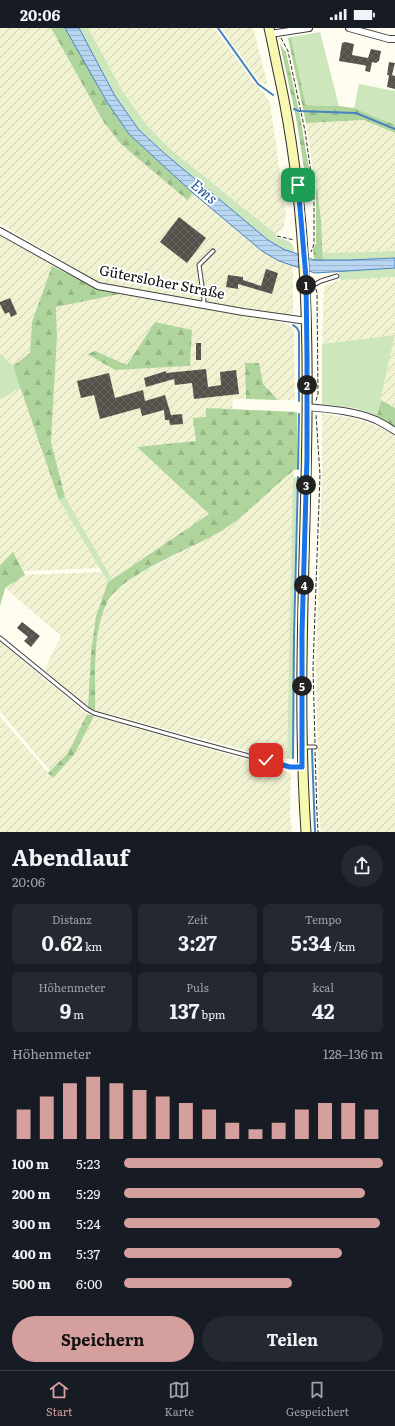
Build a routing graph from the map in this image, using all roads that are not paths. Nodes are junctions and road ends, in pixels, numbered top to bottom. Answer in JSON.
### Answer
{"nodes":[{"id":1,"x":309,"y":28,"type":"edge"},
{"id":2,"x":349,"y":28,"type":"edge"},
{"id":3,"x":273,"y":31,"type":"edge"},
{"id":4,"x":395,"y":39,"type":"edge"},
{"id":5,"x":0,"y":231,"type":"edge"},
{"id":6,"x":213,"y":251,"type":"dead end"},
{"id":7,"x":337,"y":276,"type":"dead end"},
{"id":8,"x":306,"y":288,"type":"junction"},
{"id":9,"x":203,"y":304,"type":"junction"},
{"id":10,"x":307,"y":321,"type":"junction"},
{"id":11,"x":312,"y":408,"type":"junction"},
{"id":12,"x":395,"y":431,"type":"edge"},
{"id":13,"x":0,"y":638,"type":"edge"},
{"id":14,"x":302,"y":747,"type":"junction"},
{"id":15,"x":315,"y":747,"type":"road end"},
{"id":16,"x":302,"y":767,"type":"junction"},
{"id":17,"x":306,"y":832,"type":"edge"}],
"edges":[{"from":1,"to":3,"type":"street"},
{"from":2,"to":4,"type":"street"},
{"from":3,"to":8,"type":"main road"},
{"from":5,"to":9,"type":"street","name":"Gütersloher Straße"},
{"from":6,"to":9,"type":"lane"},
{"from":7,"to":8,"type":"lane"},
{"from":8,"to":10,"type":"main road"},
{"from":9,"to":10,"type":"street","name":"Gütersloher Straße"},
{"from":10,"to":11,"type":"main road"},
{"from":11,"to":12,"type":"street"},
{"from":11,"to":14,"type":"main road"},
{"from":13,"to":16,"type":"lane"},
{"from":14,"to":15,"type":"lane"},
{"from":14,"to":16,"type":"main road"},
{"from":16,"to":17,"type":"main road"}]}
